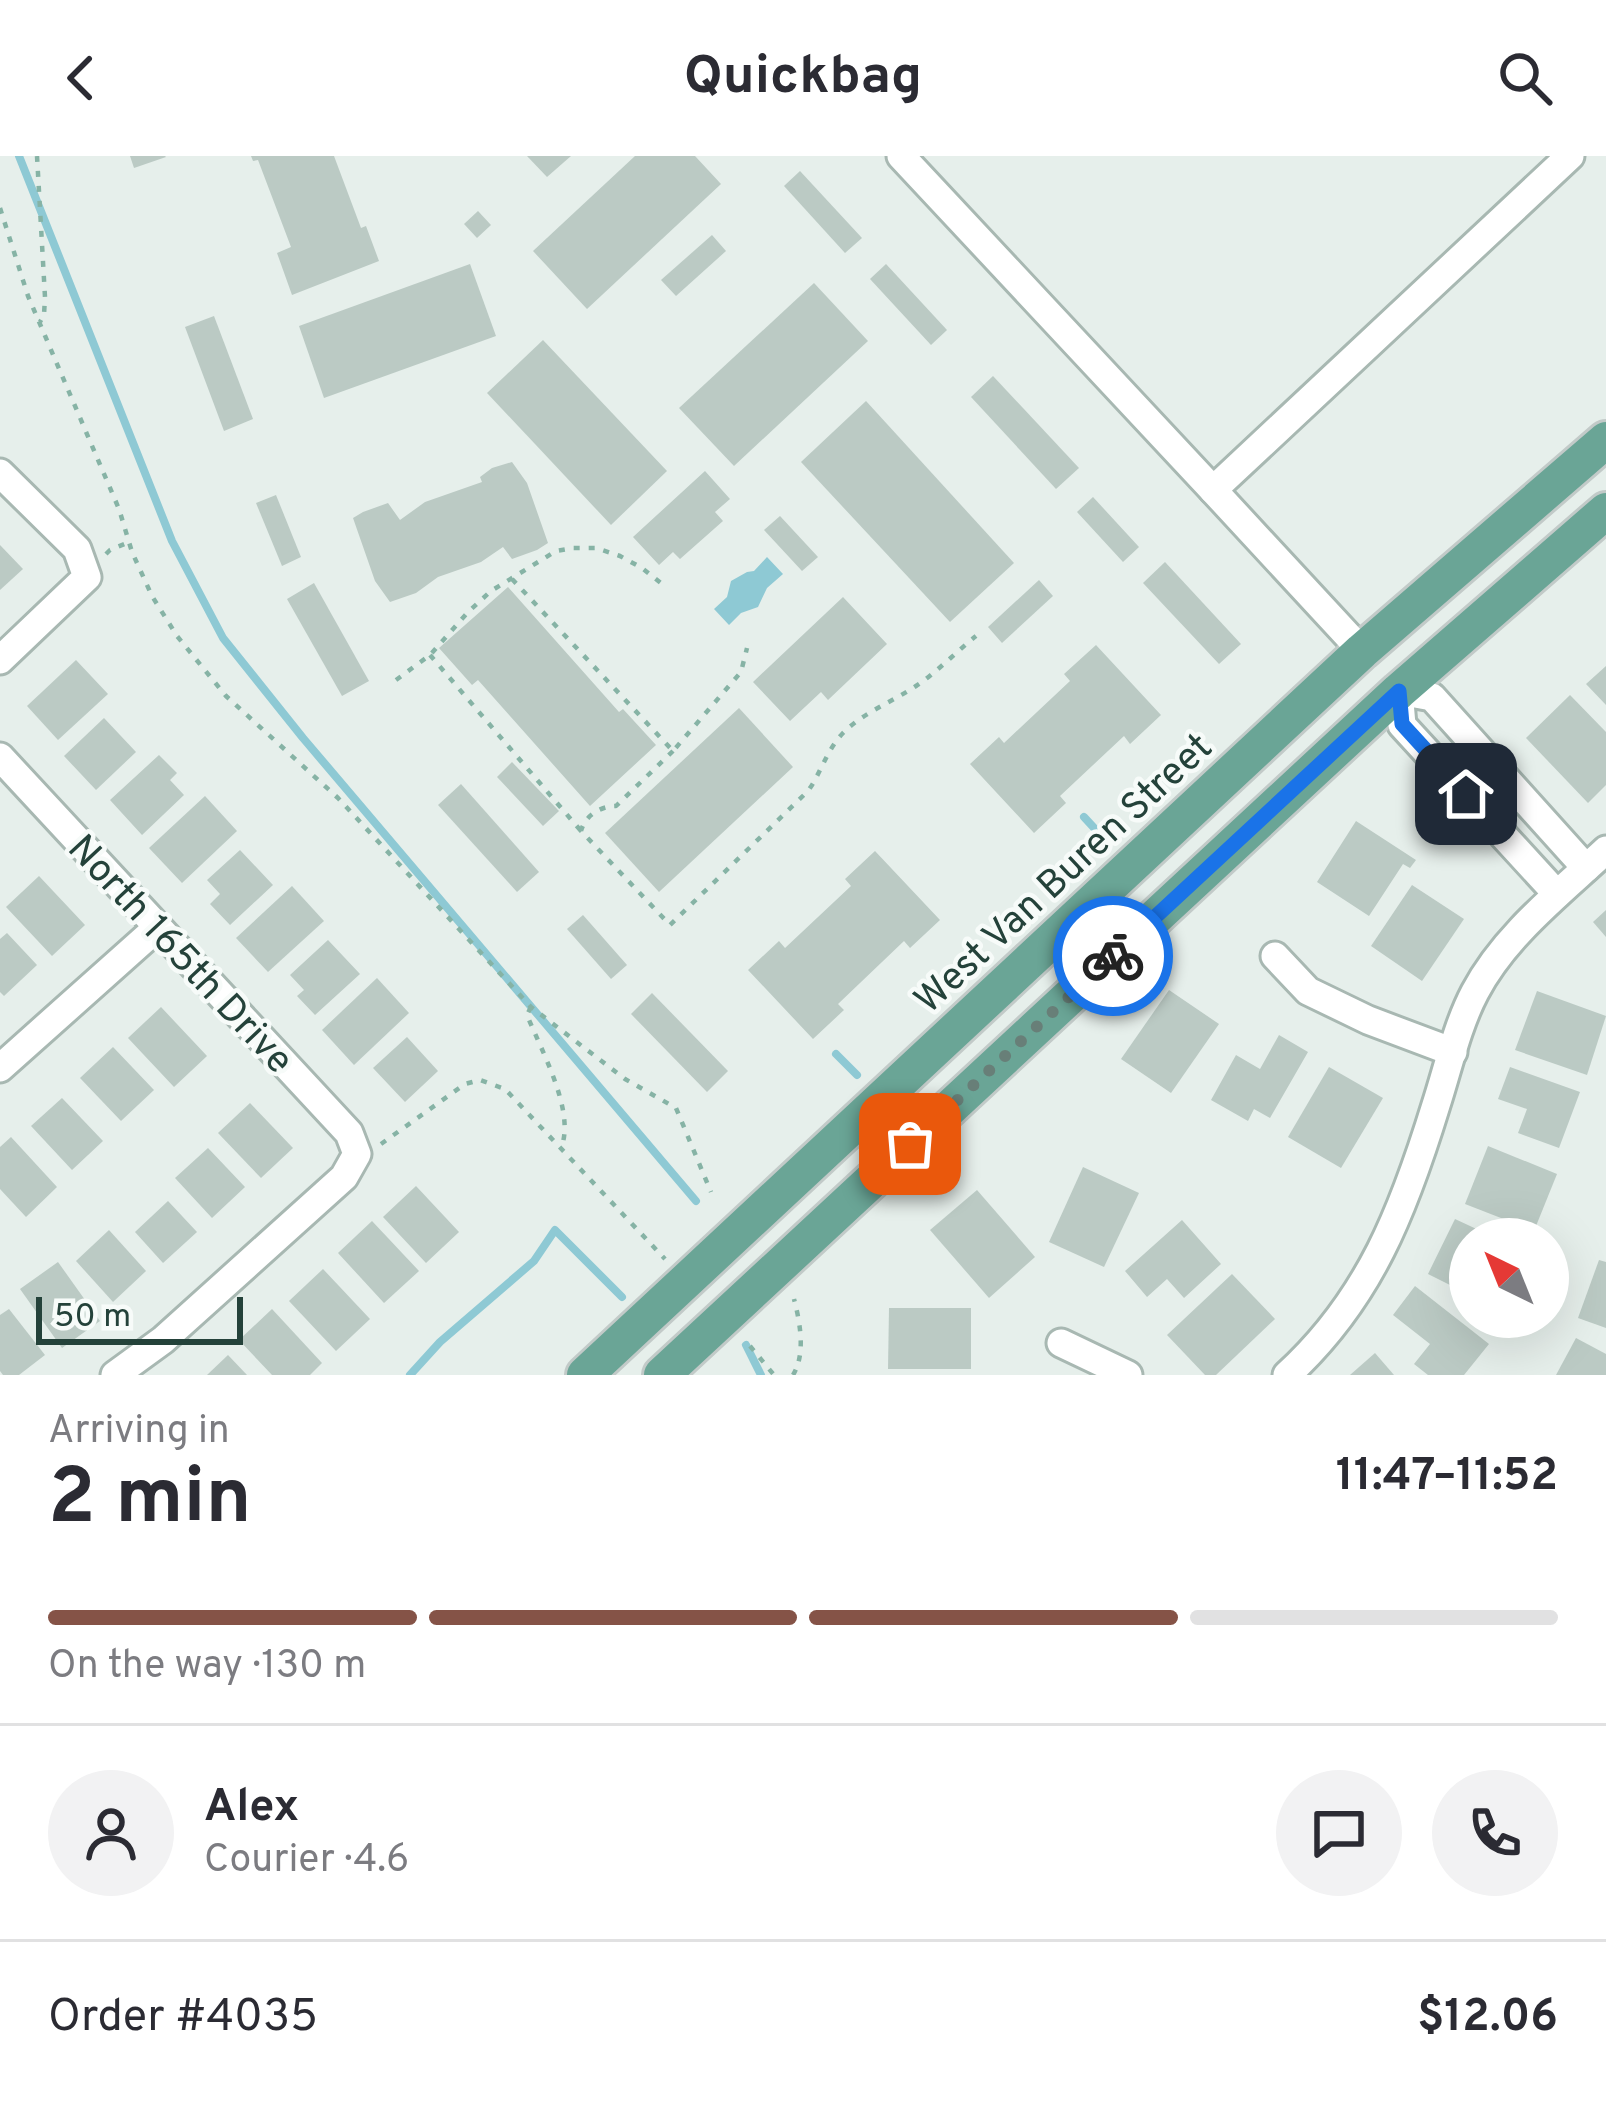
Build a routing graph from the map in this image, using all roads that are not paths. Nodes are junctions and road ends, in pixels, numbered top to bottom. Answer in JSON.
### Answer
{"nodes":[{"id":1,"x":901,"y":156,"type":"edge"},
{"id":2,"x":1570,"y":156,"type":"edge"},
{"id":3,"x":1606,"y":440,"type":"edge"},
{"id":4,"x":0,"y":472,"type":"edge"},
{"id":5,"x":1213,"y":490,"type":"junction"},
{"id":6,"x":1606,"y":511,"type":"edge"},
{"id":7,"x":1362,"y":651,"type":"junction"},
{"id":8,"x":0,"y":660,"type":"edge"},
{"id":9,"x":1399,"y":691,"type":"junction"},
{"id":10,"x":0,"y":757,"type":"edge"},
{"id":11,"x":1596,"y":859,"type":"edge"},
{"id":12,"x":1557,"y":894,"type":"junction"},
{"id":13,"x":158,"y":927,"type":"junction"},
{"id":14,"x":1275,"y":956,"type":"dead end"},
{"id":15,"x":1453,"y":1052,"type":"junction"},
{"id":16,"x":0,"y":1068,"type":"edge"},
{"id":17,"x":829,"y":1147,"type":"junction"},
{"id":18,"x":1060,"y":1343,"type":"dead end"},
{"id":19,"x":669,"y":1368,"type":"edge"},
{"id":20,"x":115,"y":1375,"type":"edge"},
{"id":21,"x":585,"y":1375,"type":"edge"},
{"id":22,"x":1128,"y":1375,"type":"edge"},
{"id":23,"x":1287,"y":1375,"type":"edge"}],
"edges":[{"from":1,"to":5,"type":"street"},
{"from":2,"to":5,"type":"street"},
{"from":3,"to":7,"type":"main road","name":"West Van Buren Street"},
{"from":4,"to":8,"type":"street"},
{"from":5,"to":7,"type":"street"},
{"from":6,"to":9,"type":"main road"},
{"from":7,"to":9,"type":"main road"},
{"from":7,"to":17,"type":"main road","name":"West Van Buren Street"},
{"from":9,"to":11,"type":"street"},
{"from":9,"to":12,"type":"street"},
{"from":9,"to":19,"type":"main road"},
{"from":10,"to":13,"type":"street","name":"North 165th Drive"},
{"from":11,"to":12,"type":"street"},
{"from":12,"to":15,"type":"street"},
{"from":13,"to":16,"type":"street"},
{"from":13,"to":20,"type":"street","name":"North 165th Drive"},
{"from":14,"to":15,"type":"street"},
{"from":15,"to":23,"type":"street"},
{"from":17,"to":19,"type":"main road"},
{"from":17,"to":21,"type":"main road","name":"West Van Buren Street"},
{"from":18,"to":22,"type":"street"}]}
